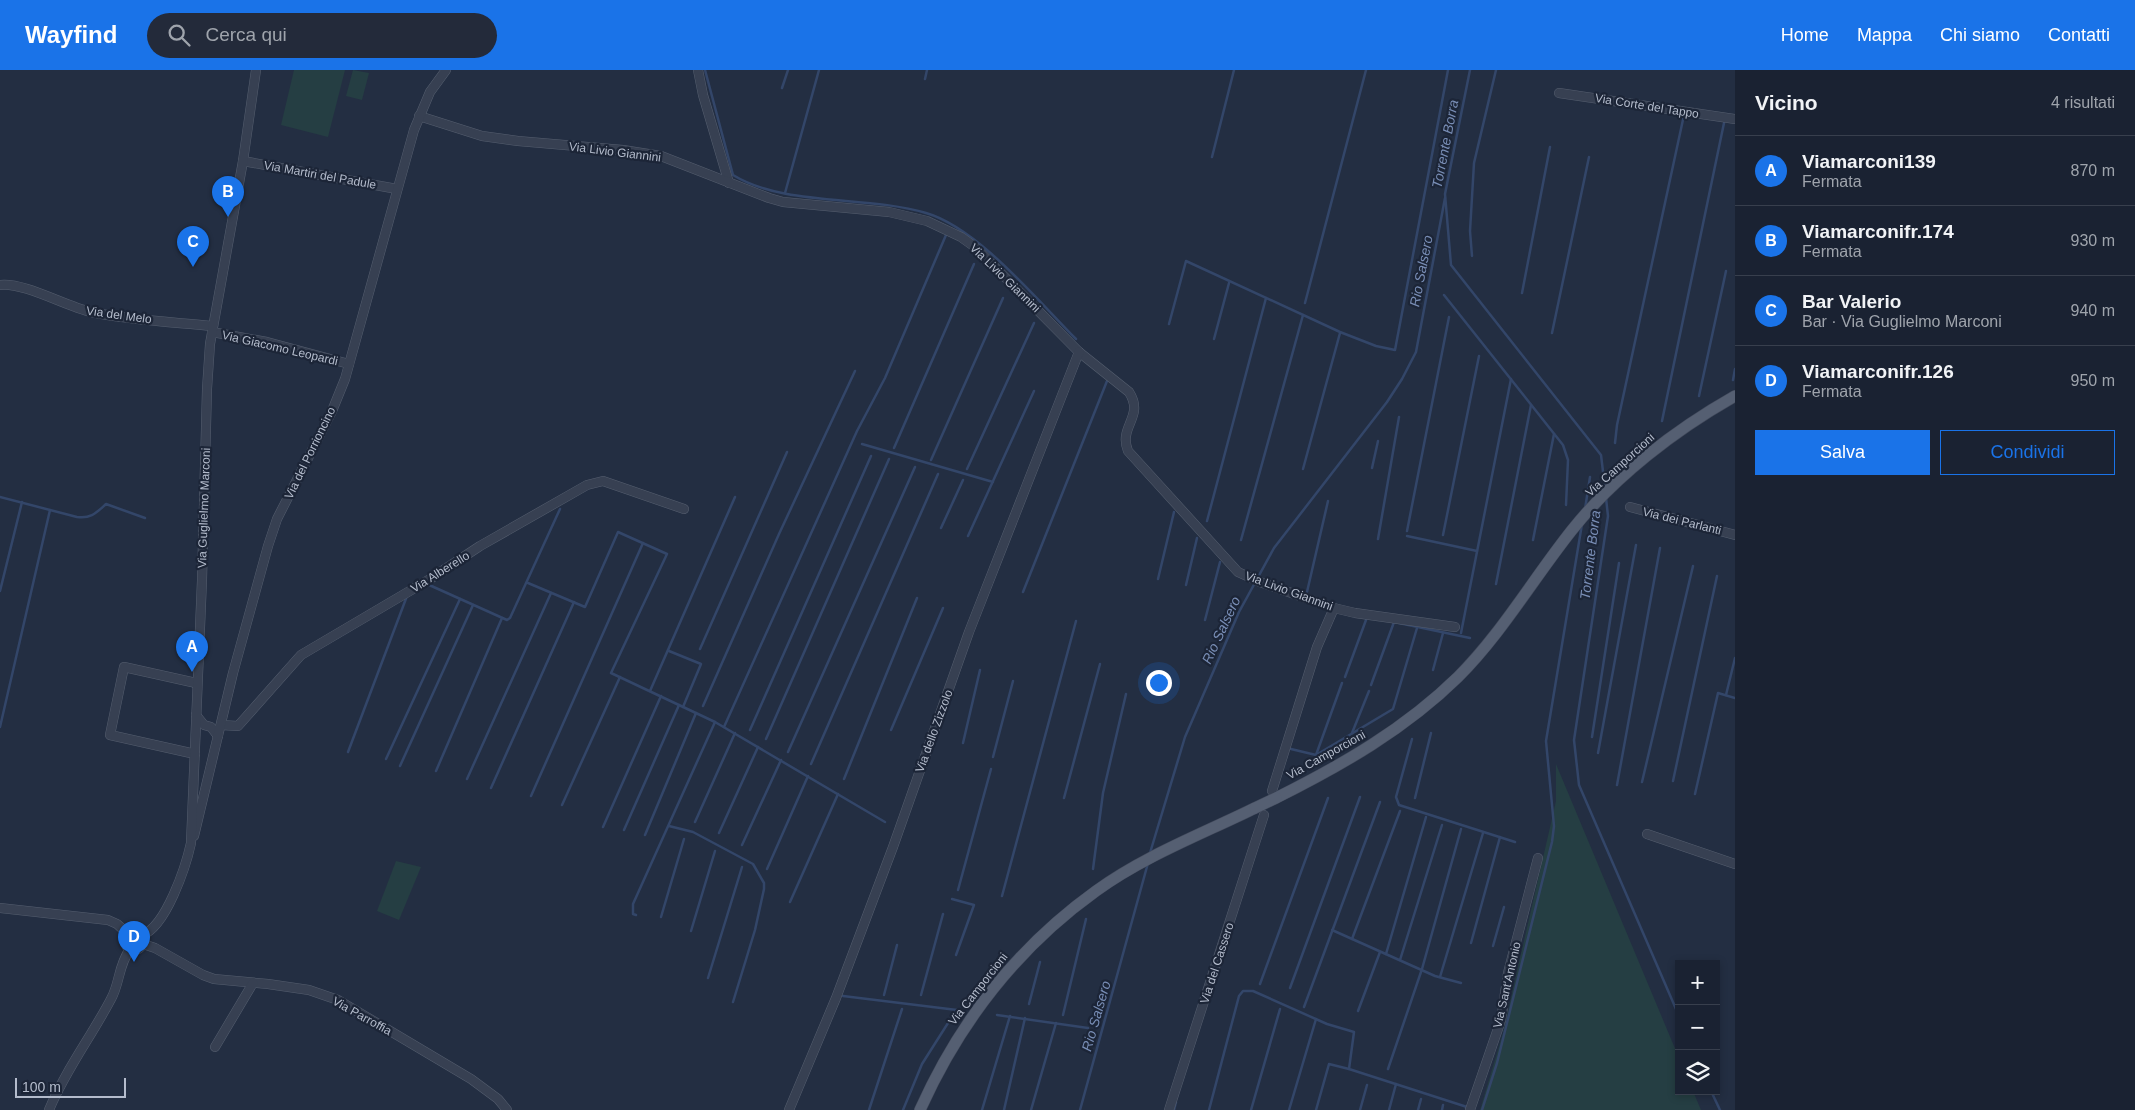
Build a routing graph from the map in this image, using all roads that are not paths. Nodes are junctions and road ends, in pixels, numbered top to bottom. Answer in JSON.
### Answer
{"nodes":[{"id":1,"x":256,"y":70,"type":"edge"},
{"id":2,"x":446,"y":70,"type":"edge"},
{"id":3,"x":698,"y":70,"type":"edge"},
{"id":4,"x":1559,"y":93,"type":"dead end"},
{"id":5,"x":419,"y":116,"type":"junction"},
{"id":6,"x":1735,"y":119,"type":"edge"},
{"id":7,"x":243,"y":161,"type":"junction"},
{"id":8,"x":729,"y":183,"type":"junction"},
{"id":9,"x":398,"y":190,"type":"junction"},
{"id":10,"x":0,"y":280,"type":"edge"},
{"id":11,"x":0,"y":285,"type":"edge"},
{"id":12,"x":12,"y":285,"type":"junction"},
{"id":13,"x":212,"y":329,"type":"junction"},
{"id":14,"x":1079,"y":352,"type":"junction"},
{"id":15,"x":349,"y":364,"type":"junction"},
{"id":16,"x":1735,"y":396,"type":"edge"},
{"id":17,"x":1630,"y":507,"type":"dead end"},
{"id":18,"x":684,"y":509,"type":"dead end"},
{"id":19,"x":1735,"y":534,"type":"edge"},
{"id":20,"x":1334,"y":608,"type":"junction"},
{"id":21,"x":1454,"y":626,"type":"dead end"},
{"id":22,"x":196,"y":683,"type":"junction"},
{"id":23,"x":196,"y":715,"type":"junction"},
{"id":24,"x":214,"y":725,"type":"junction"},
{"id":25,"x":196,"y":732,"type":"junction"},
{"id":26,"x":195,"y":759,"type":"junction"},
{"id":27,"x":210,"y":770,"type":"junction"},
{"id":28,"x":1274,"y":795,"type":"junction"},
{"id":29,"x":1260,"y":812,"type":"junction"},
{"id":30,"x":1647,"y":834,"type":"dead end"},
{"id":31,"x":191,"y":843,"type":"junction"},
{"id":32,"x":1538,"y":858,"type":"dead end"},
{"id":33,"x":1735,"y":864,"type":"edge"},
{"id":34,"x":0,"y":908,"type":"edge"},
{"id":35,"x":128,"y":934,"type":"junction"},
{"id":36,"x":142,"y":940,"type":"junction"},
{"id":37,"x":130,"y":949,"type":"junction"},
{"id":38,"x":253,"y":983,"type":"junction"},
{"id":39,"x":215,"y":1047,"type":"dead end"},
{"id":40,"x":49,"y":1110,"type":"edge"},
{"id":41,"x":507,"y":1110,"type":"edge"},
{"id":42,"x":790,"y":1110,"type":"edge"},
{"id":43,"x":920,"y":1110,"type":"edge"},
{"id":44,"x":1169,"y":1110,"type":"edge"},
{"id":45,"x":1470,"y":1110,"type":"edge"}],
"edges":[{"from":1,"to":7,"type":"street","name":"Via Guglielmo Marconi"},
{"from":2,"to":5,"type":"street","name":"Via del Porrioncino"},
{"from":3,"to":8,"type":"street"},
{"from":4,"to":6,"type":"street","name":"Via Corte del Tappo"},
{"from":5,"to":8,"type":"street","name":"Via Livio Giannini"},
{"from":5,"to":9,"type":"street","name":"Via del Porrioncino"},
{"from":7,"to":9,"type":"street","name":"Via Martiri del Padule"},
{"from":7,"to":13,"type":"street","name":"Via Guglielmo Marconi"},
{"from":8,"to":14,"type":"street","name":"Via Livio Giannini"},
{"from":9,"to":15,"type":"street","name":"Via del Porrioncino"},
{"from":10,"to":12,"type":"street"},
{"from":11,"to":12,"type":"street","name":"Via del Melo"},
{"from":12,"to":13,"type":"street","name":"Via del Melo"},
{"from":13,"to":15,"type":"street","name":"Via Giacomo Leopardi"},
{"from":13,"to":22,"type":"street","name":"Via Guglielmo Marconi"},
{"from":14,"to":20,"type":"street","name":"Via Livio Giannini"},
{"from":14,"to":42,"type":"street","name":"Via dello Zizzolo"},
{"from":15,"to":24,"type":"street","name":"Via del Porrioncino"},
{"from":16,"to":28,"type":"main road","name":"Via Camporcioni"},
{"from":17,"to":19,"type":"street","name":"Via dei Parlanti"},
{"from":18,"to":24,"type":"street","name":"Via Alberello"},
{"from":20,"to":21,"type":"street","name":"Via Livio Giannini"},
{"from":20,"to":28,"type":"street"},
{"from":22,"to":23,"type":"street","name":"Via Guglielmo Marconi"},
{"from":22,"to":26,"type":"street"},
{"from":23,"to":24,"type":"street"},
{"from":23,"to":25,"type":"street","name":"Via Guglielmo Marconi"},
{"from":24,"to":25,"type":"street"},
{"from":24,"to":27,"type":"street","name":"Via del Porrioncino"},
{"from":25,"to":26,"type":"street","name":"Via Guglielmo Marconi"},
{"from":26,"to":27,"type":"street"},
{"from":26,"to":31,"type":"street","name":"Via Guglielmo Marconi"},
{"from":27,"to":31,"type":"street","name":"Via del Porrioncino"},
{"from":28,"to":29,"type":"main road","name":"Via Camporcioni","bridge":true},
{"from":29,"to":43,"type":"main road","name":"Via Camporcioni"},
{"from":29,"to":44,"type":"street","name":"Via del Cassero"},
{"from":30,"to":33,"type":"street"},
{"from":31,"to":36,"type":"street","name":"Via Guglielmo Marconi"},
{"from":32,"to":45,"type":"street","name":"Via Sant'Antonio"},
{"from":34,"to":35,"type":"street"},
{"from":35,"to":36,"type":"street"},
{"from":35,"to":37,"type":"street"},
{"from":36,"to":37,"type":"street"},
{"from":36,"to":38,"type":"street","name":"Via Parroffia"},
{"from":37,"to":40,"type":"street"},
{"from":38,"to":39,"type":"street"},
{"from":38,"to":41,"type":"street","name":"Via Parroffia"}]}
